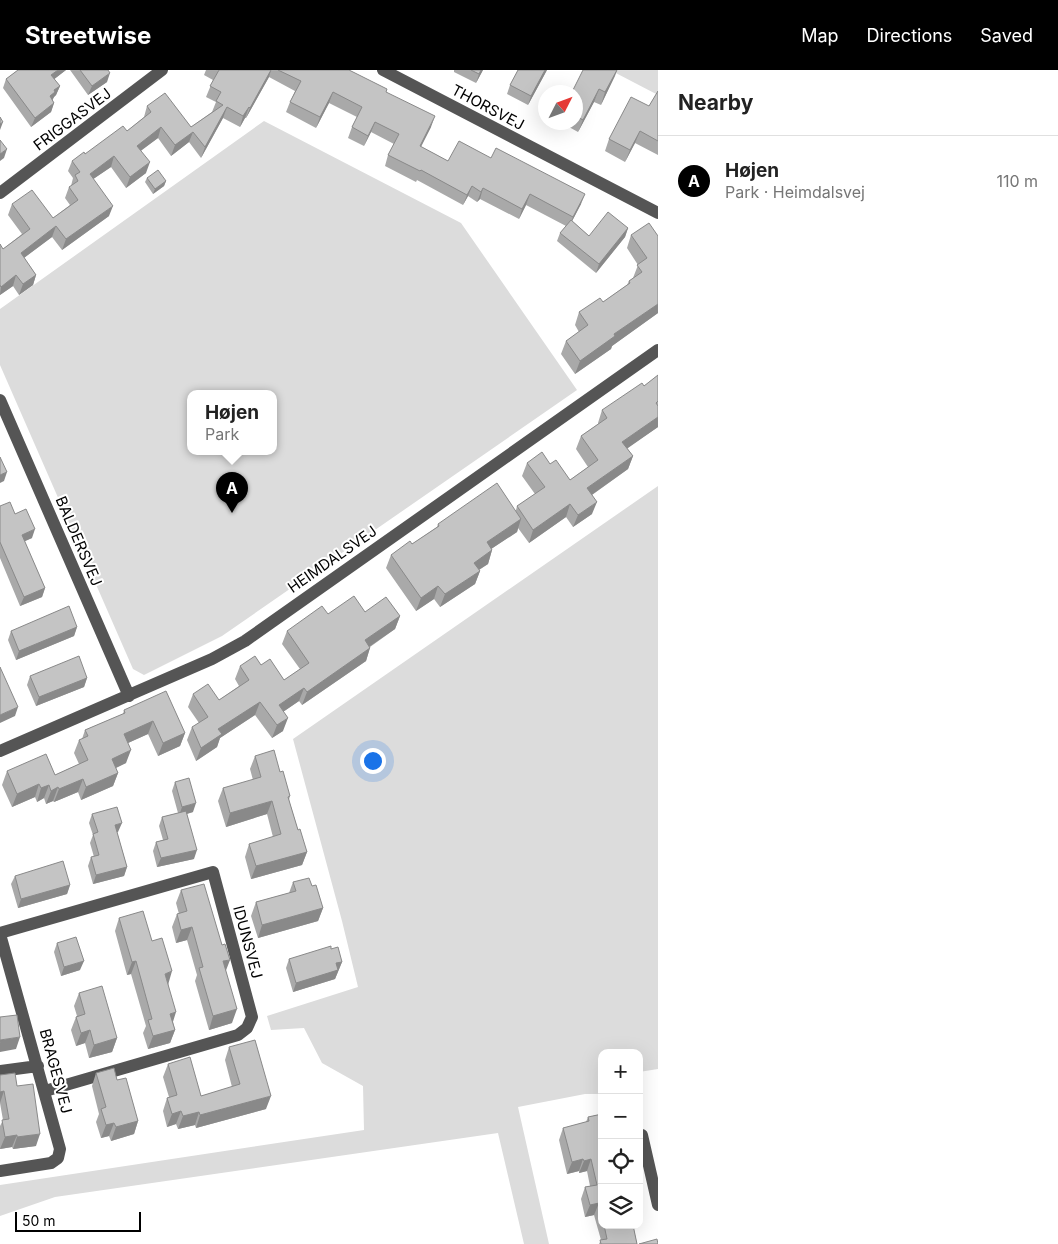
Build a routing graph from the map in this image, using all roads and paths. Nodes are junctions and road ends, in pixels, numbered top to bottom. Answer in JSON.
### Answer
{"nodes":[{"id":1,"x":162,"y":70,"type":"edge"},
{"id":2,"x":383,"y":70,"type":"edge"},
{"id":3,"x":0,"y":193,"type":"edge"},
{"id":4,"x":658,"y":214,"type":"edge"},
{"id":5,"x":658,"y":350,"type":"edge"},
{"id":6,"x":0,"y":400,"type":"edge"},
{"id":7,"x":129,"y":696,"type":"junction"},
{"id":8,"x":0,"y":751,"type":"edge"},
{"id":9,"x":0,"y":934,"type":"edge"},
{"id":10,"x":38,"y":1066,"type":"junction"},
{"id":11,"x":0,"y":1071,"type":"edge"},
{"id":12,"x":45,"y":1091,"type":"junction"},
{"id":13,"x":643,"y":1139,"type":"edge"},
{"id":14,"x":0,"y":1171,"type":"edge"},
{"id":15,"x":658,"y":1205,"type":"edge"}],
"edges":[{"from":1,"to":3,"type":"street","name":"FRIGGASVEJ"},
{"from":2,"to":4,"type":"street","name":"THORSVEJ"},
{"from":5,"to":7,"type":"street","name":"HEIMDALSVEJ"},
{"from":6,"to":7,"type":"street","name":"BALDERSVEJ"},
{"from":7,"to":8,"type":"street","name":"HEIMDALSVEJ"},
{"from":9,"to":10,"type":"street","name":"BRAGESVEJ"},
{"from":9,"to":12,"type":"street","name":"IDUNSVEJ"},
{"from":10,"to":11,"type":"street"},
{"from":10,"to":12,"type":"street","name":"BRAGESVEJ"},
{"from":12,"to":14,"type":"street","name":"BRAGESVEJ"},
{"from":13,"to":15,"type":"street"}]}
